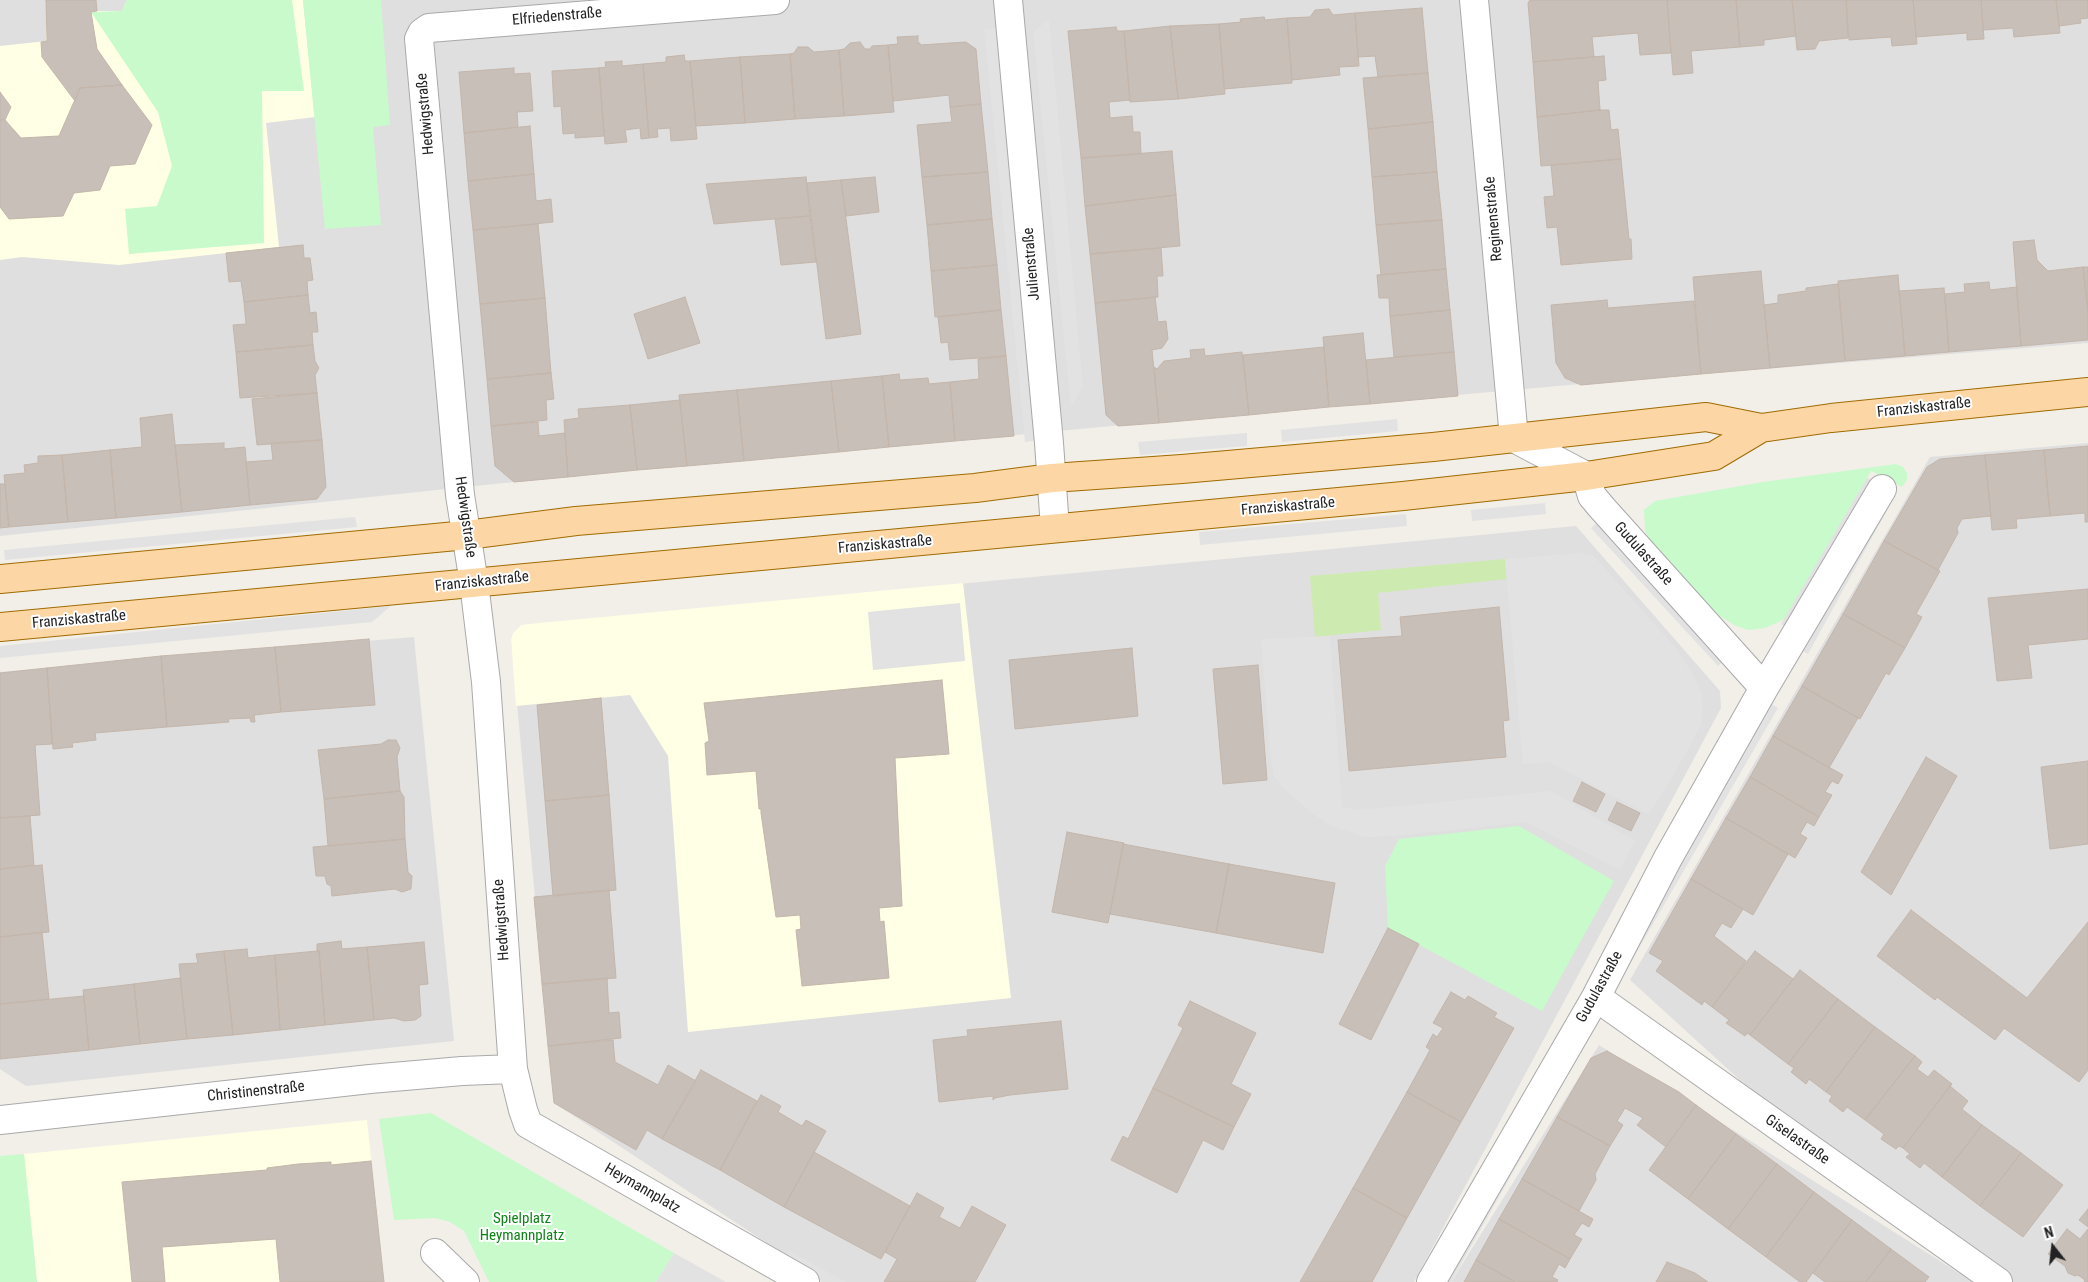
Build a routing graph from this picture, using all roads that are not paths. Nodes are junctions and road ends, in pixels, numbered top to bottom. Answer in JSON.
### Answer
{"nodes":[{"id":1,"x":776,"y":0,"type":"edge"},
{"id":2,"x":1008,"y":0,"type":"edge"},
{"id":3,"x":1474,"y":0,"type":"edge"},
{"id":4,"x":429,"y":28,"type":"joint"},
{"id":5,"x":2088,"y":392,"type":"edge"},
{"id":6,"x":1761,"y":428,"type":"junction"},
{"id":7,"x":1514,"y":438,"type":"junction"},
{"id":8,"x":1586,"y":476,"type":"junction"},
{"id":9,"x":1052,"y":478,"type":"junction"},
{"id":10,"x":1882,"y":489,"type":"dead end"},
{"id":11,"x":1055,"y":528,"type":"junction"},
{"id":12,"x":467,"y":535,"type":"junction"},
{"id":13,"x":0,"y":579,"type":"edge"},
{"id":14,"x":474,"y":583,"type":"junction"},
{"id":15,"x":0,"y":627,"type":"edge"},
{"id":16,"x":1764,"y":688,"type":"junction"},
{"id":17,"x":1596,"y":997,"type":"junction"},
{"id":18,"x":512,"y":1069,"type":"junction"},
{"id":19,"x":0,"y":1120,"type":"edge"},
{"id":20,"x":435,"y":1253,"type":"dead end"},
{"id":21,"x":464,"y":1282,"type":"edge"},
{"id":22,"x":805,"y":1282,"type":"edge"},
{"id":23,"x":1430,"y":1282,"type":"edge"},
{"id":24,"x":1998,"y":1282,"type":"edge"}],
"edges":[{"from":1,"to":4,"type":"street","name":"Elfriedenstraße"},
{"from":2,"to":9,"type":"street","name":"Julienstraße"},
{"from":3,"to":7,"type":"street","name":"Reginenstraße"},
{"from":4,"to":12,"type":"street","name":"Hedwigstraße"},
{"from":5,"to":6,"type":"main road","name":"Franziskastraße"},
{"from":6,"to":7,"type":"main road","name":"Franziskastraße"},
{"from":6,"to":8,"type":"main road","name":"Franziskastraße"},
{"from":7,"to":8,"type":"street"},
{"from":7,"to":9,"type":"main road","name":"Franziskastraße"},
{"from":8,"to":11,"type":"main road","name":"Franziskastraße"},
{"from":8,"to":16,"type":"street","name":"Gudulastraße"},
{"from":9,"to":11,"type":"street","name":"Julienstraße"},
{"from":9,"to":12,"type":"main road","name":"Franziskastraße"},
{"from":10,"to":16,"type":"street","name":"Gudulastraße"},
{"from":11,"to":14,"type":"main road","name":"Franziskastraße"},
{"from":12,"to":13,"type":"main road","name":"Franziskastraße"},
{"from":12,"to":14,"type":"street","name":"Hedwigstraße"},
{"from":14,"to":15,"type":"main road","name":"Franziskastraße"},
{"from":14,"to":18,"type":"street","name":"Hedwigstraße"},
{"from":16,"to":17,"type":"street","name":"Gudulastraße"},
{"from":17,"to":23,"type":"street","name":"Gudulastraße"},
{"from":17,"to":24,"type":"street","name":"Giselastraße"},
{"from":18,"to":19,"type":"street","name":"Christinenstraße"},
{"from":18,"to":22,"type":"street","name":"Heymannplatz"},
{"from":20,"to":21,"type":"street"}]}
